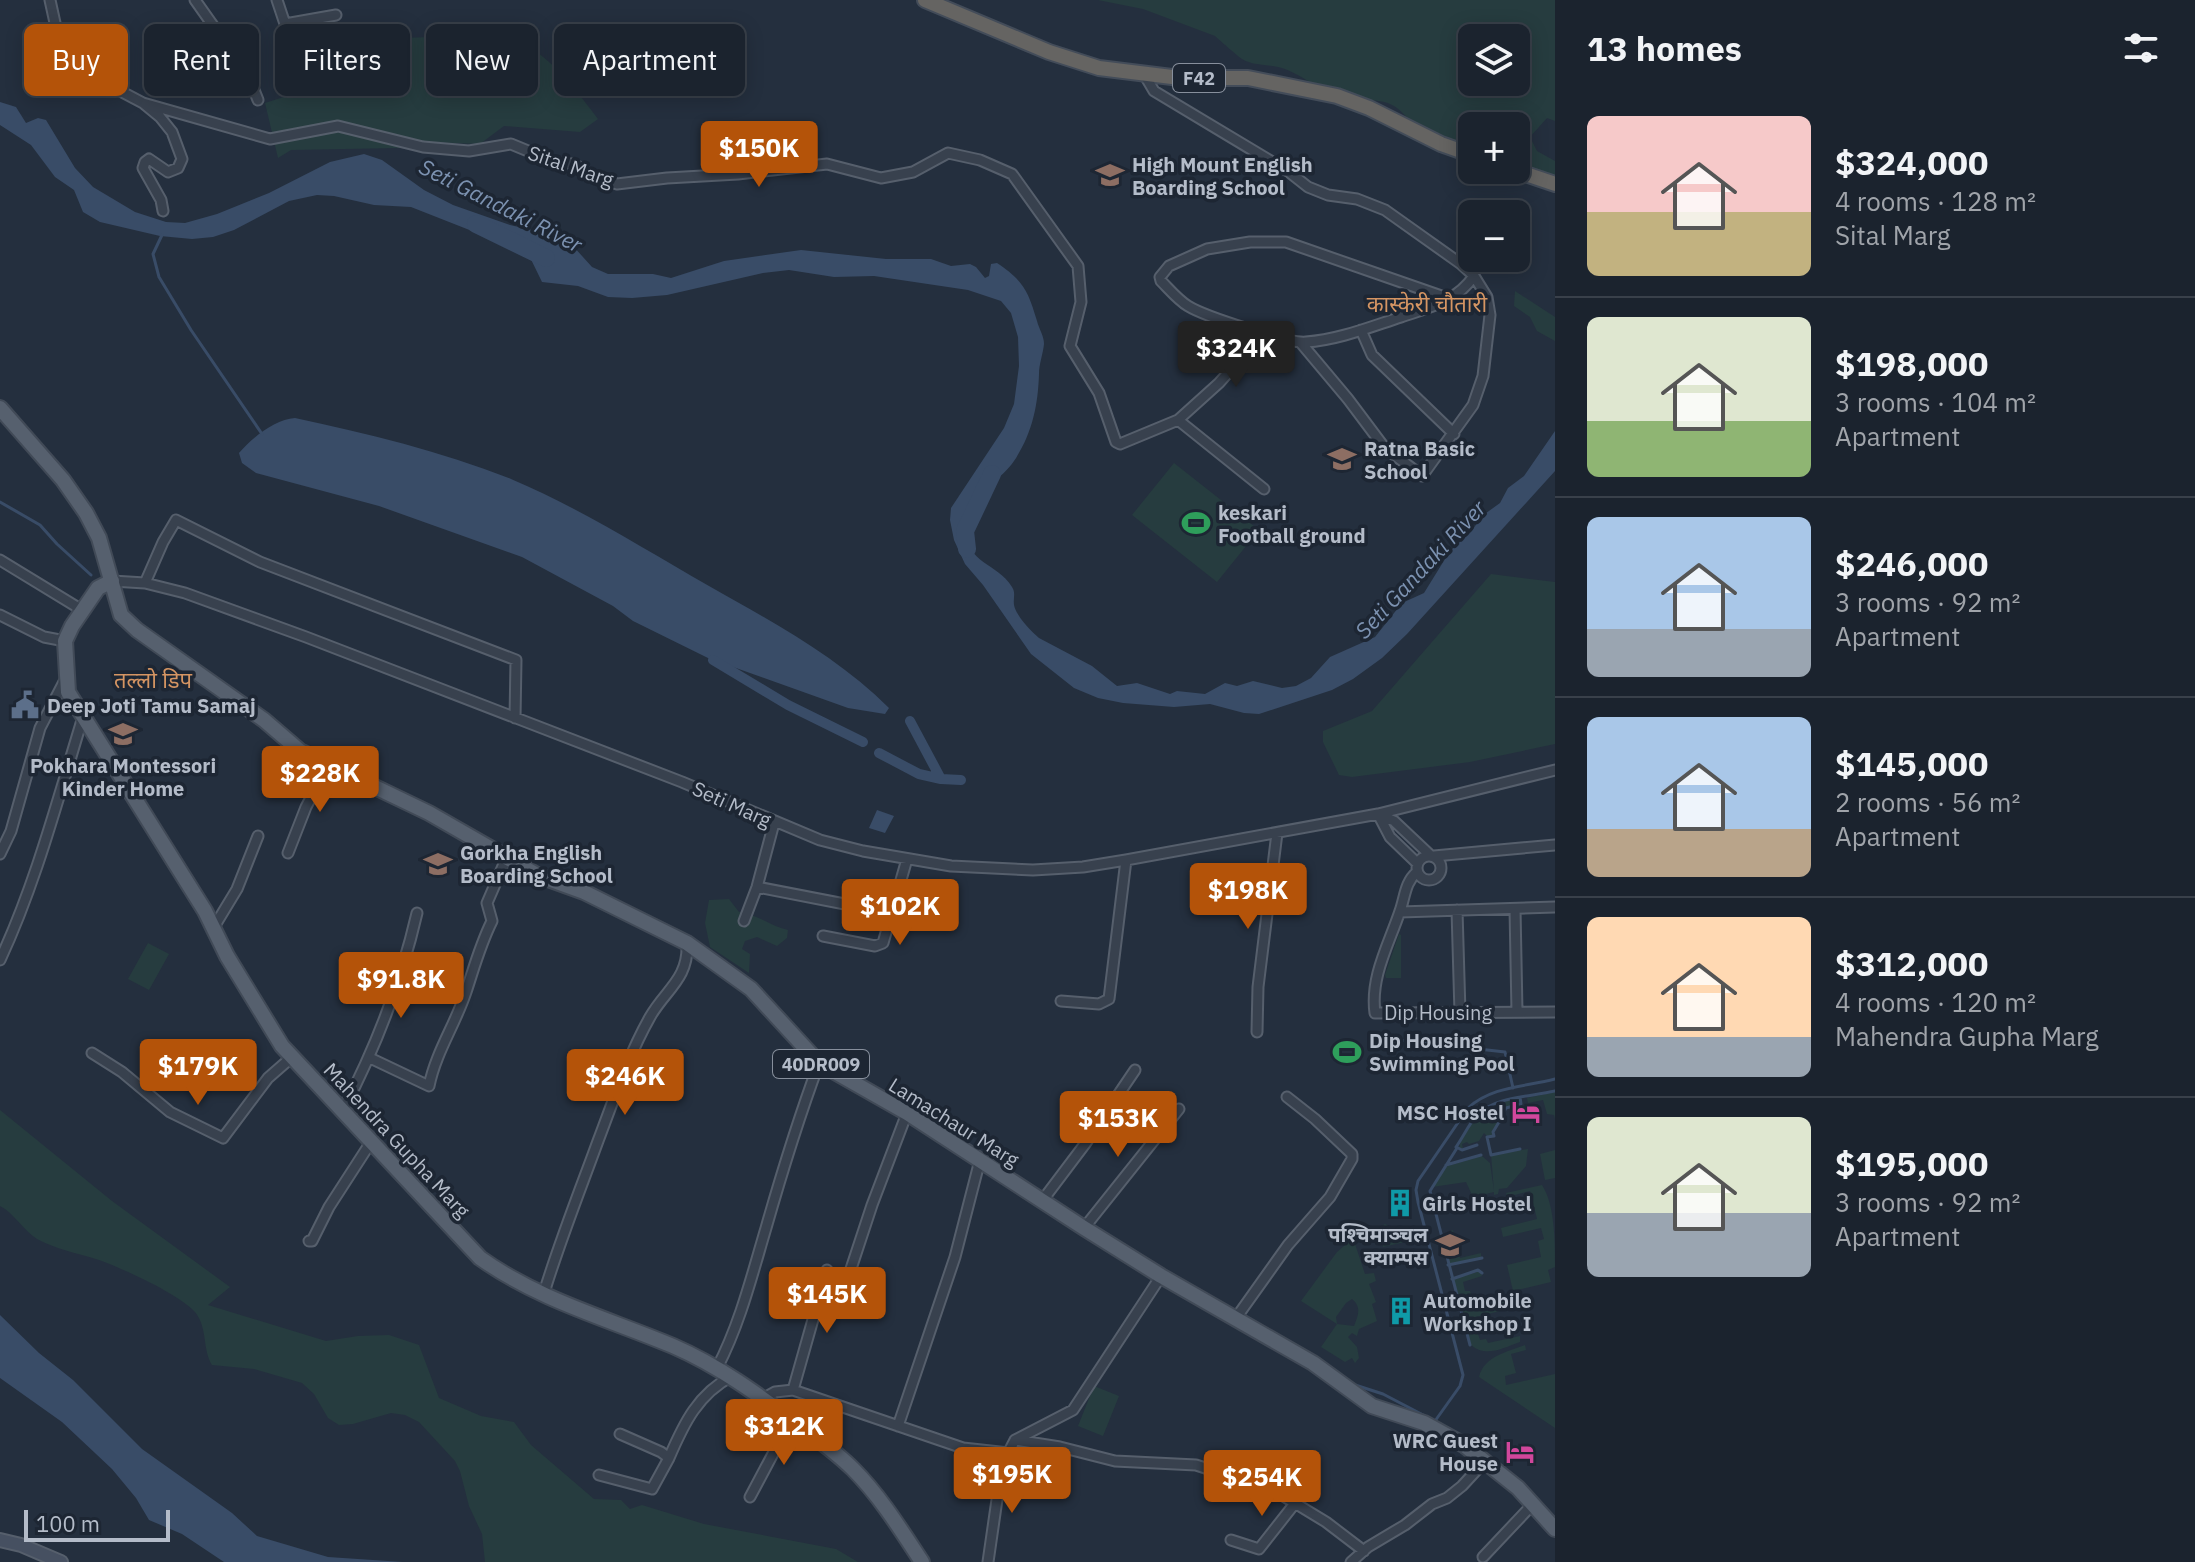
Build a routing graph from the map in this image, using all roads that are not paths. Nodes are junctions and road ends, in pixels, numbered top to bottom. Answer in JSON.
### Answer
{"nodes":[{"id":1,"x":50,"y":0,"type":"edge"},
{"id":2,"x":195,"y":0,"type":"edge"},
{"id":3,"x":277,"y":0,"type":"edge"},
{"id":4,"x":925,"y":0,"type":"edge"},
{"id":5,"x":336,"y":15,"type":"dead end"},
{"id":6,"x":1144,"y":74,"type":"junction"},
{"id":7,"x":258,"y":100,"type":"dead end"},
{"id":8,"x":143,"y":103,"type":"junction"},
{"id":9,"x":1458,"y":150,"type":"edge"},
{"id":10,"x":1530,"y":175,"type":"edge"},
{"id":11,"x":1555,"y":184,"type":"edge"},
{"id":12,"x":163,"y":211,"type":"dead end"},
{"id":13,"x":1474,"y":276,"type":"junction"},
{"id":14,"x":1450,"y":299,"type":"junction"},
{"id":15,"x":1254,"y":329,"type":"junction"},
{"id":16,"x":1361,"y":330,"type":"junction"},
{"id":17,"x":1301,"y":343,"type":"junction"},
{"id":18,"x":0,"y":408,"type":"edge"},
{"id":19,"x":1178,"y":420,"type":"junction"},
{"id":20,"x":1454,"y":434,"type":"junction"},
{"id":21,"x":1264,"y":489,"type":"dead end"},
{"id":22,"x":0,"y":560,"type":"edge"},
{"id":23,"x":112,"y":581,"type":"junction"},
{"id":24,"x":145,"y":583,"type":"junction"},
{"id":25,"x":82,"y":610,"type":"junction"},
{"id":26,"x":1,"y":619,"type":"edge"},
{"id":27,"x":65,"y":641,"type":"junction"},
{"id":28,"x":66,"y":678,"type":"junction"},
{"id":29,"x":83,"y":717,"type":"junction"},
{"id":30,"x":515,"y":718,"type":"junction"},
{"id":31,"x":329,"y":764,"type":"junction"},
{"id":32,"x":1555,"y":770,"type":"edge"},
{"id":33,"x":1378,"y":814,"type":"junction"},
{"id":34,"x":774,"y":823,"type":"junction"},
{"id":35,"x":1277,"y":833,"type":"junction"},
{"id":36,"x":258,"y":836,"type":"dead end"},
{"id":37,"x":1555,"y":845,"type":"edge"},
{"id":38,"x":288,"y":853,"type":"dead end"},
{"id":39,"x":0,"y":854,"type":"edge"},
{"id":40,"x":1432,"y":856,"type":"junction"},
{"id":41,"x":506,"y":859,"type":"junction"},
{"id":42,"x":907,"y":859,"type":"junction"},
{"id":43,"x":1126,"y":860,"type":"junction"},
{"id":44,"x":1417,"y":867,"type":"junction"},
{"id":45,"x":757,"y":887,"type":"junction"},
{"id":46,"x":1555,"y":907,"type":"edge"},
{"id":47,"x":1515,"y":909,"type":"junction"},
{"id":48,"x":1457,"y":910,"type":"junction"},
{"id":49,"x":1400,"y":912,"type":"junction"},
{"id":50,"x":417,"y":913,"type":"dead end"},
{"id":51,"x":891,"y":913,"type":"junction"},
{"id":52,"x":744,"y":921,"type":"dead end"},
{"id":53,"x":214,"y":927,"type":"junction"},
{"id":54,"x":823,"y":936,"type":"dead end"},
{"id":55,"x":687,"y":943,"type":"junction"},
{"id":56,"x":0,"y":960,"type":"edge"},
{"id":57,"x":1061,"y":1001,"type":"dead end"},
{"id":58,"x":1517,"y":1012,"type":"junction"},
{"id":59,"x":1555,"y":1012,"type":"edge"},
{"id":60,"x":1460,"y":1013,"type":"junction"},
{"id":61,"x":1257,"y":1032,"type":"dead end"},
{"id":62,"x":92,"y":1053,"type":"dead end"},
{"id":63,"x":292,"y":1057,"type":"junction"},
{"id":64,"x":370,"y":1058,"type":"junction"},
{"id":65,"x":819,"y":1063,"type":"junction"},
{"id":66,"x":1135,"y":1070,"type":"dead end"},
{"id":67,"x":1287,"y":1097,"type":"dead end"},
{"id":68,"x":1179,"y":1109,"type":"dead end"},
{"id":69,"x":343,"y":1110,"type":"junction"},
{"id":70,"x":907,"y":1113,"type":"junction"},
{"id":71,"x":371,"y":1142,"type":"junction"},
{"id":72,"x":980,"y":1160,"type":"junction"},
{"id":73,"x":1042,"y":1201,"type":"junction"},
{"id":74,"x":1084,"y":1228,"type":"junction"},
{"id":75,"x":309,"y":1241,"type":"dead end"},
{"id":76,"x":827,"y":1270,"type":"dead end"},
{"id":77,"x":1161,"y":1276,"type":"junction"},
{"id":78,"x":844,"y":1290,"type":"dead end"},
{"id":79,"x":543,"y":1296,"type":"junction"},
{"id":80,"x":1236,"y":1318,"type":"junction"},
{"id":81,"x":717,"y":1368,"type":"junction"},
{"id":82,"x":732,"y":1376,"type":"junction"},
{"id":83,"x":793,"y":1390,"type":"junction"},
{"id":84,"x":764,"y":1398,"type":"junction"},
{"id":85,"x":794,"y":1421,"type":"junction"},
{"id":86,"x":898,"y":1426,"type":"junction"},
{"id":87,"x":620,"y":1434,"type":"dead end"},
{"id":88,"x":1015,"y":1440,"type":"junction"},
{"id":89,"x":1009,"y":1453,"type":"junction"},
{"id":90,"x":669,"y":1458,"type":"junction"},
{"id":91,"x":1485,"y":1461,"type":"junction"},
{"id":92,"x":599,"y":1475,"type":"dead end"},
{"id":93,"x":750,"y":1497,"type":"dead end"},
{"id":94,"x":1296,"y":1502,"type":"junction"},
{"id":95,"x":1533,"y":1504,"type":"junction"},
{"id":96,"x":1555,"y":1529,"type":"edge"},
{"id":97,"x":0,"y":1540,"type":"edge"},
{"id":98,"x":1231,"y":1540,"type":"dead end"},
{"id":99,"x":1364,"y":1551,"type":"junction"},
{"id":100,"x":1483,"y":1557,"type":"dead end"},
{"id":101,"x":61,"y":1562,"type":"edge"},
{"id":102,"x":922,"y":1562,"type":"edge"},
{"id":103,"x":988,"y":1562,"type":"edge"},
{"id":104,"x":1351,"y":1562,"type":"edge"}],
"edges":[{"from":1,"to":8,"type":"street"},
{"from":2,"to":7,"type":"street"},
{"from":3,"to":5,"type":"street"},
{"from":4,"to":6,"type":"highway","number":"F42"},
{"from":6,"to":9,"type":"highway","number":"F42"},
{"from":6,"to":13,"type":"street"},
{"from":8,"to":12,"type":"street"},
{"from":8,"to":19,"type":"street","name":"Sital Marg"},
{"from":10,"to":11,"type":"highway"},
{"from":13,"to":14,"type":"street"},
{"from":13,"to":20,"type":"street"},
{"from":14,"to":15,"type":"street"},
{"from":14,"to":16,"type":"street"},
{"from":15,"to":17,"type":"street"},
{"from":15,"to":19,"type":"street"},
{"from":16,"to":17,"type":"street"},
{"from":16,"to":20,"type":"street"},
{"from":17,"to":20,"type":"street"},
{"from":18,"to":23,"type":"main road","name":"Lamachaur Marg"},
{"from":19,"to":21,"type":"street"},
{"from":22,"to":25,"type":"street"},
{"from":23,"to":24,"type":"street","name":"Seti Marg"},
{"from":23,"to":25,"type":"main road"},
{"from":23,"to":31,"type":"main road","name":"Lamachaur Marg","number":"40DR009"},
{"from":24,"to":30,"type":"street","name":"Seti Marg"},
{"from":24,"to":30,"type":"street"},
{"from":25,"to":27,"type":"main road"},
{"from":26,"to":27,"type":"street"},
{"from":27,"to":28,"type":"main road","name":"Mahendra Gupha Marg"},
{"from":28,"to":29,"type":"main road","name":"Mahendra Gupha Marg"},
{"from":28,"to":39,"type":"street"},
{"from":29,"to":53,"type":"main road","name":"Mahendra Gupha Marg"},
{"from":29,"to":56,"type":"street"},
{"from":30,"to":34,"type":"street","name":"Seti Marg"},
{"from":31,"to":38,"type":"street"},
{"from":31,"to":41,"type":"main road","name":"Lamachaur Marg","number":"40DR009"},
{"from":32,"to":33,"type":"street","name":"Seti Marg"},
{"from":33,"to":35,"type":"street","name":"Seti Marg"},
{"from":33,"to":40,"type":"street"},
{"from":33,"to":44,"type":"street"},
{"from":34,"to":42,"type":"street","name":"Seti Marg"},
{"from":34,"to":45,"type":"street"},
{"from":35,"to":43,"type":"street","name":"Seti Marg"},
{"from":35,"to":61,"type":"street"},
{"from":36,"to":53,"type":"street"},
{"from":37,"to":40,"type":"street"},
{"from":40,"to":44,"type":"street"},
{"from":40,"to":44,"type":"street"},
{"from":41,"to":55,"type":"main road","name":"Lamachaur Marg","number":"40DR009"},
{"from":41,"to":64,"type":"street"},
{"from":42,"to":43,"type":"street","name":"Seti Marg"},
{"from":42,"to":51,"type":"street"},
{"from":43,"to":57,"type":"street"},
{"from":44,"to":49,"type":"street","name":"Dip Housing"},
{"from":45,"to":51,"type":"street"},
{"from":45,"to":52,"type":"street"},
{"from":46,"to":47,"type":"street"},
{"from":47,"to":48,"type":"street"},
{"from":47,"to":58,"type":"street"},
{"from":48,"to":49,"type":"street"},
{"from":48,"to":60,"type":"street"},
{"from":49,"to":60,"type":"street","name":"Dip Housing"},
{"from":50,"to":64,"type":"street"},
{"from":51,"to":54,"type":"street"},
{"from":53,"to":63,"type":"main road","name":"Mahendra Gupha Marg"},
{"from":55,"to":65,"type":"main road","name":"Lamachaur Marg","number":"40DR009"},
{"from":55,"to":79,"type":"street"},
{"from":58,"to":59,"type":"street","name":"Dip Housing"},
{"from":58,"to":60,"type":"street","name":"Dip Housing"},
{"from":62,"to":63,"type":"street"},
{"from":63,"to":69,"type":"main road","name":"Mahendra Gupha Marg"},
{"from":64,"to":69,"type":"street"},
{"from":65,"to":70,"type":"main road","name":"Lamachaur Marg","number":"40DR009"},
{"from":65,"to":81,"type":"street"},
{"from":66,"to":73,"type":"street"},
{"from":67,"to":80,"type":"street"},
{"from":68,"to":74,"type":"street"},
{"from":69,"to":71,"type":"main road","name":"Mahendra Gupha Marg"},
{"from":70,"to":72,"type":"main road","name":"Lamachaur Marg","number":"40DR009"},
{"from":70,"to":78,"type":"street"},
{"from":71,"to":75,"type":"street"},
{"from":71,"to":79,"type":"main road","name":"Mahendra Gupha Marg"},
{"from":72,"to":73,"type":"main road","name":"Lamachaur Marg","number":"40DR009"},
{"from":72,"to":86,"type":"street"},
{"from":73,"to":74,"type":"main road","name":"Lamachaur Marg","number":"40DR009"},
{"from":74,"to":77,"type":"main road","name":"Lamachaur Marg","number":"40DR009"},
{"from":76,"to":83,"type":"street"},
{"from":77,"to":80,"type":"main road","name":"Lamachaur Marg","number":"40DR009"},
{"from":77,"to":88,"type":"street"},
{"from":79,"to":81,"type":"main road","name":"Mahendra Gupha Marg"},
{"from":80,"to":91,"type":"main road","name":"Lamachaur Marg","number":"40DR009"},
{"from":81,"to":82,"type":"main road","name":"Mahendra Gupha Marg"},
{"from":82,"to":84,"type":"main road","name":"Mahendra Gupha Marg"},
{"from":82,"to":90,"type":"street"},
{"from":83,"to":84,"type":"street"},
{"from":83,"to":86,"type":"street"},
{"from":84,"to":85,"type":"main road","name":"Mahendra Gupha Marg"},
{"from":85,"to":93,"type":"street"},
{"from":85,"to":102,"type":"main road","name":"Mahendra Gupha Marg"},
{"from":86,"to":89,"type":"street"},
{"from":87,"to":90,"type":"street"},
{"from":88,"to":89,"type":"street"},
{"from":88,"to":94,"type":"street"},
{"from":89,"to":103,"type":"street"},
{"from":90,"to":92,"type":"street"},
{"from":91,"to":95,"type":"main road","name":"Lamachaur Marg","number":"40DR009"},
{"from":91,"to":99,"type":"street"},
{"from":94,"to":98,"type":"street"},
{"from":94,"to":99,"type":"street"},
{"from":95,"to":96,"type":"main road","name":"Lamachaur Marg","number":"40DR009"},
{"from":95,"to":100,"type":"street"},
{"from":97,"to":101,"type":"main road"},
{"from":99,"to":104,"type":"street"}]}
